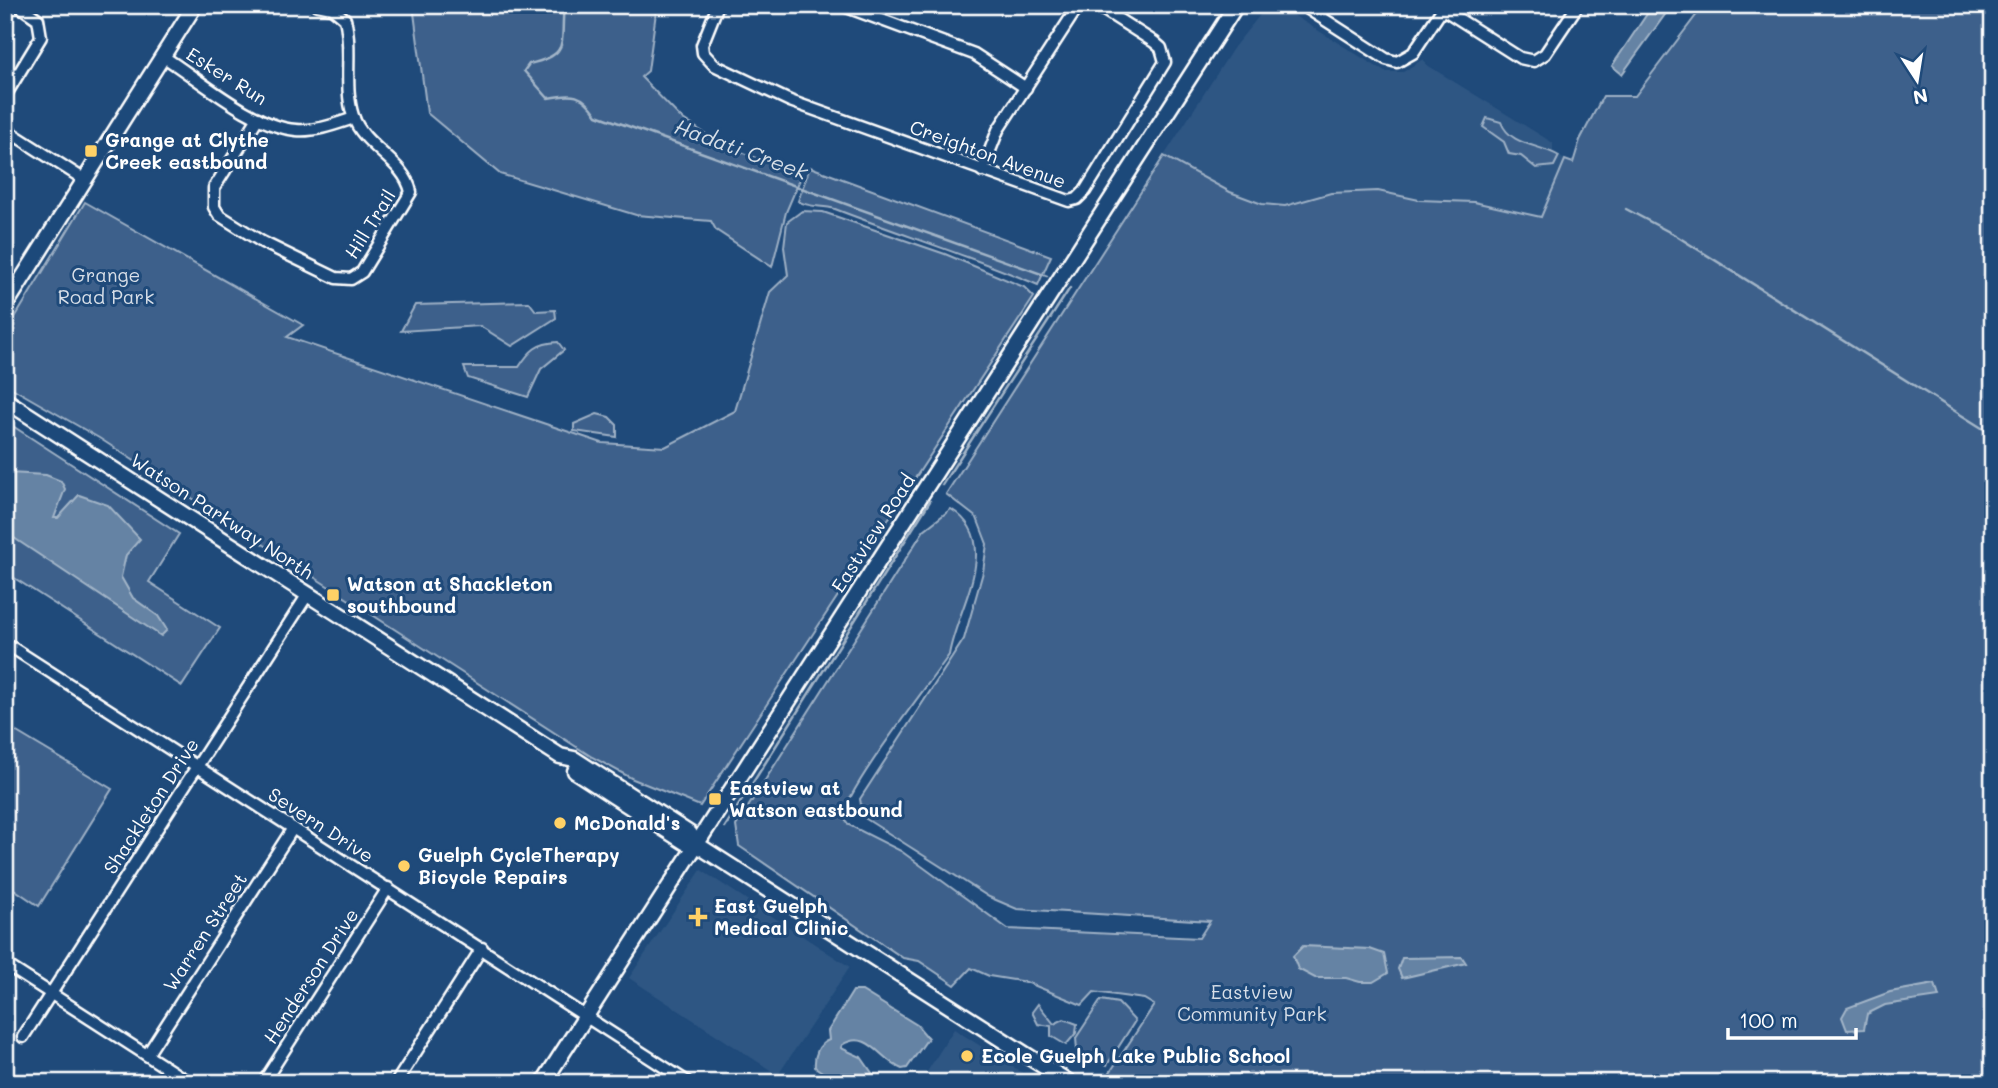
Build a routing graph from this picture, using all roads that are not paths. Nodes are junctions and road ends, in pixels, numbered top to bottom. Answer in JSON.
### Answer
{"nodes":[{"id":1,"x":18,"y":5,"type":"edge"},
{"id":2,"x":195,"y":5,"type":"edge"},
{"id":3,"x":317,"y":5,"type":"edge"},
{"id":4,"x":719,"y":5,"type":"edge"},
{"id":5,"x":841,"y":5,"type":"edge"},
{"id":6,"x":1079,"y":5,"type":"edge"},
{"id":7,"x":1096,"y":5,"type":"edge"},
{"id":8,"x":1236,"y":5,"type":"edge"},
{"id":9,"x":1302,"y":5,"type":"edge"},
{"id":10,"x":1578,"y":5,"type":"edge"},
{"id":11,"x":1444,"y":7,"type":"edge"},
{"id":12,"x":164,"y":57,"type":"junction"},
{"id":13,"x":1026,"y":88,"type":"junction"},
{"id":14,"x":5,"y":96,"type":"edge"},
{"id":15,"x":258,"y":118,"type":"junction"},
{"id":16,"x":354,"y":118,"type":"junction"},
{"id":17,"x":5,"y":129,"type":"edge"},
{"id":18,"x":982,"y":172,"type":"junction"},
{"id":19,"x":85,"y":180,"type":"junction"},
{"id":20,"x":5,"y":306,"type":"edge"},
{"id":21,"x":5,"y":400,"type":"edge"},
{"id":22,"x":308,"y":594,"type":"junction"},
{"id":23,"x":5,"y":643,"type":"edge"},
{"id":24,"x":197,"y":766,"type":"junction"},
{"id":25,"x":293,"y":828,"type":"junction"},
{"id":26,"x":696,"y":844,"type":"junction"},
{"id":27,"x":388,"y":888,"type":"junction"},
{"id":28,"x":481,"y":948,"type":"junction"},
{"id":29,"x":5,"y":964,"type":"edge"},
{"id":30,"x":52,"y":993,"type":"junction"},
{"id":31,"x":587,"y":1016,"type":"junction"},
{"id":32,"x":23,"y":1037,"type":"dead end"},
{"id":33,"x":147,"y":1055,"type":"junction"},
{"id":34,"x":190,"y":1083,"type":"edge"},
{"id":35,"x":263,"y":1083,"type":"edge"},
{"id":36,"x":396,"y":1083,"type":"edge"},
{"id":37,"x":543,"y":1083,"type":"edge"},
{"id":38,"x":689,"y":1083,"type":"edge"},
{"id":39,"x":1070,"y":1083,"type":"edge"}],
"edges":[{"from":1,"to":14,"type":"street"},
{"from":2,"to":12,"type":"street"},
{"from":3,"to":16,"type":"street","name":"Hill Trail"},
{"from":4,"to":18,"type":"street","name":"Creighton Avenue"},
{"from":5,"to":13,"type":"street"},
{"from":6,"to":13,"type":"street"},
{"from":7,"to":18,"type":"street","name":"Creighton Avenue"},
{"from":8,"to":26,"type":"street","name":"Eastview Road"},
{"from":9,"to":11,"type":"street"},
{"from":10,"to":11,"type":"street"},
{"from":12,"to":15,"type":"street","name":"Esker Run"},
{"from":12,"to":19,"type":"street"},
{"from":13,"to":18,"type":"street"},
{"from":15,"to":16,"type":"street","name":"Esker Run"},
{"from":15,"to":16,"type":"street","name":"Hill Trail"},
{"from":17,"to":19,"type":"street"},
{"from":19,"to":20,"type":"street"},
{"from":21,"to":22,"type":"street","name":"Watson Parkway North"},
{"from":22,"to":24,"type":"street","name":"Shackleton Drive"},
{"from":22,"to":26,"type":"street","name":"Watson Parkway North"},
{"from":23,"to":24,"type":"street","name":"Severn Drive"},
{"from":24,"to":25,"type":"street","name":"Severn Drive"},
{"from":24,"to":30,"type":"street","name":"Shackleton Drive"},
{"from":25,"to":27,"type":"street","name":"Severn Drive"},
{"from":25,"to":33,"type":"street","name":"Warren Street"},
{"from":26,"to":31,"type":"street","name":"Eastview Road"},
{"from":26,"to":39,"type":"street","name":"Watson Parkway North"},
{"from":27,"to":28,"type":"street","name":"Severn Drive"},
{"from":27,"to":35,"type":"street","name":"Henderson Drive"},
{"from":28,"to":31,"type":"street","name":"Severn Drive"},
{"from":28,"to":36,"type":"street"},
{"from":29,"to":30,"type":"street"},
{"from":30,"to":32,"type":"street","name":"Shackleton Drive"},
{"from":30,"to":33,"type":"street"},
{"from":31,"to":37,"type":"street","name":"Eastview Road"},
{"from":31,"to":38,"type":"street","name":"Severn Drive"},
{"from":33,"to":34,"type":"street"}]}
